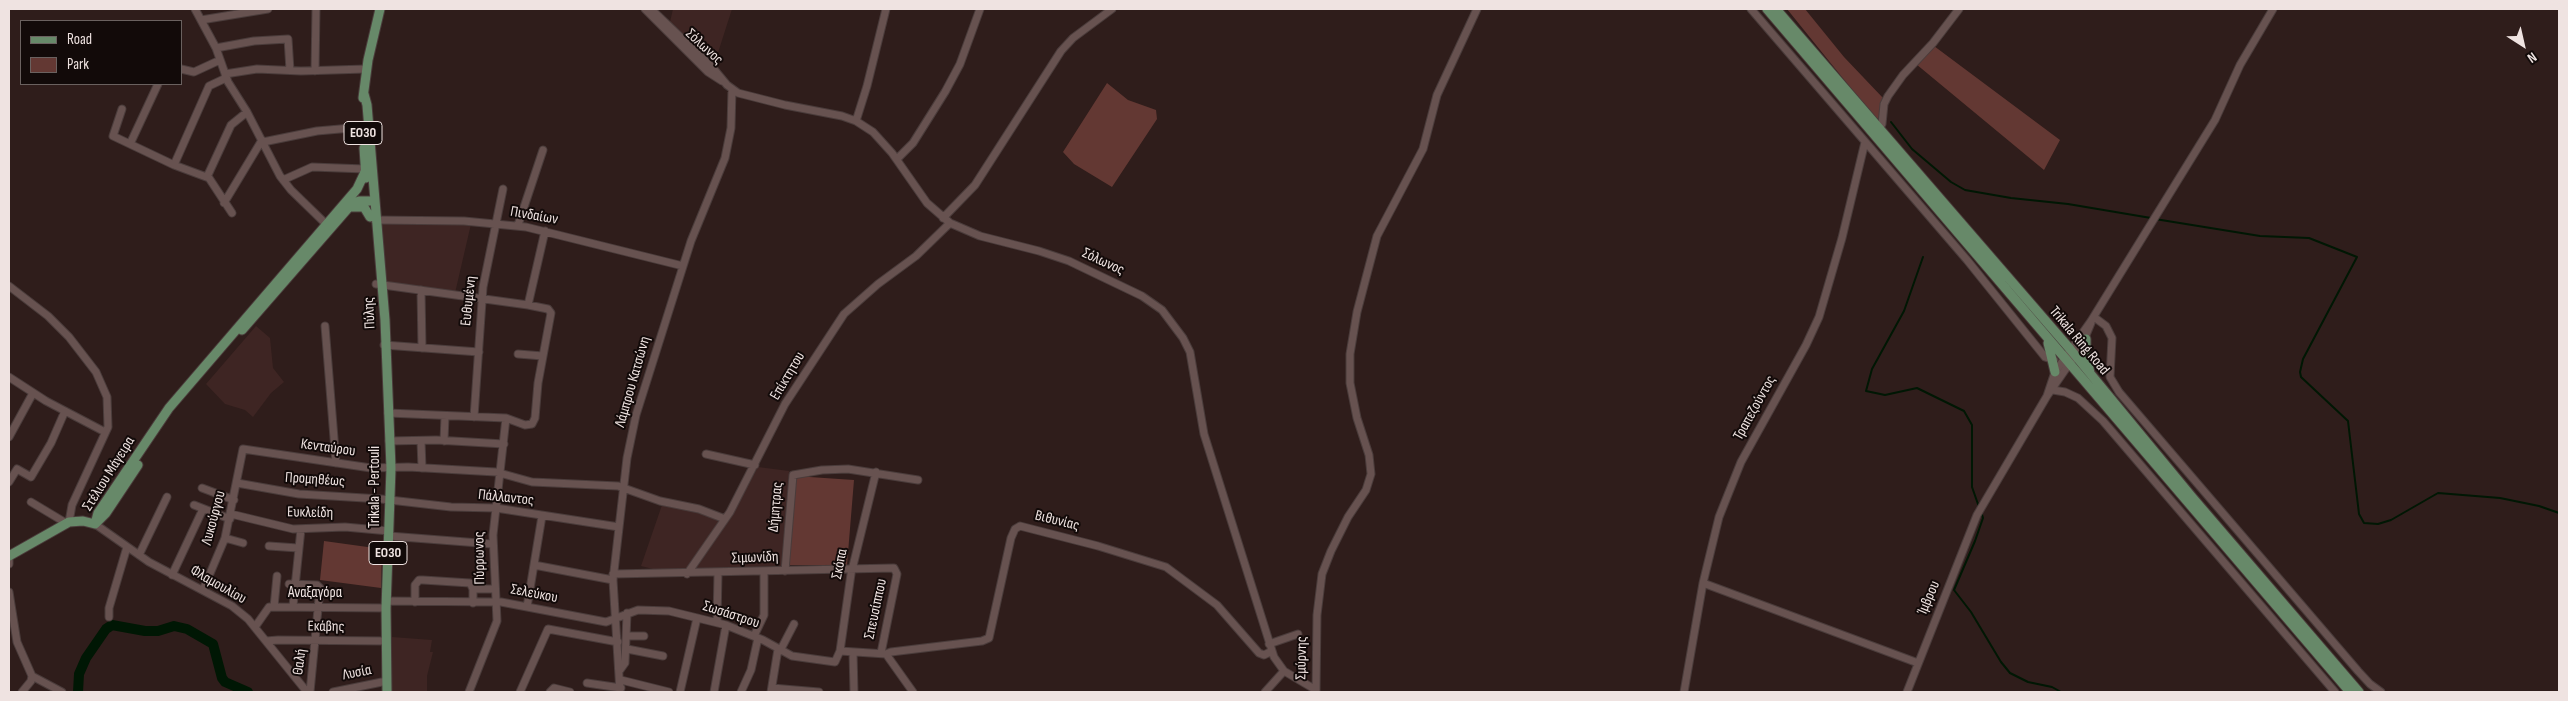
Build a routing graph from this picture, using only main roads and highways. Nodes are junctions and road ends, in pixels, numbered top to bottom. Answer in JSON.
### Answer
{"nodes":[{"id":1,"x":379,"y":9,"type":"edge"},
{"id":2,"x":1766,"y":9,"type":"edge"},
{"id":3,"x":1776,"y":9,"type":"edge"},
{"id":4,"x":364,"y":94,"type":"junction"},
{"id":5,"x":365,"y":170,"type":"junction"},
{"id":6,"x":371,"y":198,"type":"junction"},
{"id":7,"x":346,"y":201,"type":"junction"},
{"id":8,"x":345,"y":212,"type":"junction"},
{"id":9,"x":372,"y":218,"type":"junction"},
{"id":10,"x":2046,"y":338,"type":"junction"},
{"id":11,"x":2086,"y":339,"type":"road end"},
{"id":12,"x":384,"y":343,"type":"joint"},
{"id":13,"x":2055,"y":372,"type":"road end"},
{"id":14,"x":2090,"y":376,"type":"junction"},
{"id":15,"x":95,"y":524,"type":"junction"},
{"id":16,"x":9,"y":556,"type":"edge"},
{"id":17,"x":388,"y":692,"type":"edge"},
{"id":18,"x":2350,"y":692,"type":"edge"},
{"id":19,"x":2359,"y":692,"type":"edge"}],
"edges":[{"from":1,"to":4,"type":"main road","name":"Πύλης","number":"ΕΟ30"},
{"from":2,"to":10,"type":"main road","name":"Trikala Ring Road"},
{"from":3,"to":14,"type":"main road","name":"Trikala Ring Road"},
{"from":4,"to":5,"type":"main road","name":"Πύλης","number":"ΕΟ30"},
{"from":4,"to":6,"type":"main road","name":"Πύλης","number":"ΕΟ30"},
{"from":5,"to":6,"type":"main road","name":"Πύλης","number":"ΕΟ30"},
{"from":5,"to":7,"type":"main road","name":"Στέλιου Μάγειρα"},
{"from":6,"to":7,"type":"main road"},
{"from":6,"to":8,"type":"main road"},
{"from":6,"to":9,"type":"main road","name":"Πύλης","number":"ΕΟ30"},
{"from":7,"to":15,"type":"main road","name":"Στέλιου Μάγειρα"},
{"from":8,"to":9,"type":"main road"},
{"from":8,"to":15,"type":"main road","name":"Στέλιου Μάγειρα"},
{"from":9,"to":12,"type":"main road","name":"Πύλης","number":"ΕΟ30"},
{"from":10,"to":13,"type":"main road"},
{"from":10,"to":18,"type":"main road","name":"Trikala Ring Road"},
{"from":11,"to":14,"type":"main road"},
{"from":12,"to":17,"type":"main road","name":"Trikala - Pertouli","number":"ΕΟ30"},
{"from":14,"to":19,"type":"main road","name":"Trikala Ring Road"},
{"from":15,"to":16,"type":"main road"}]}
